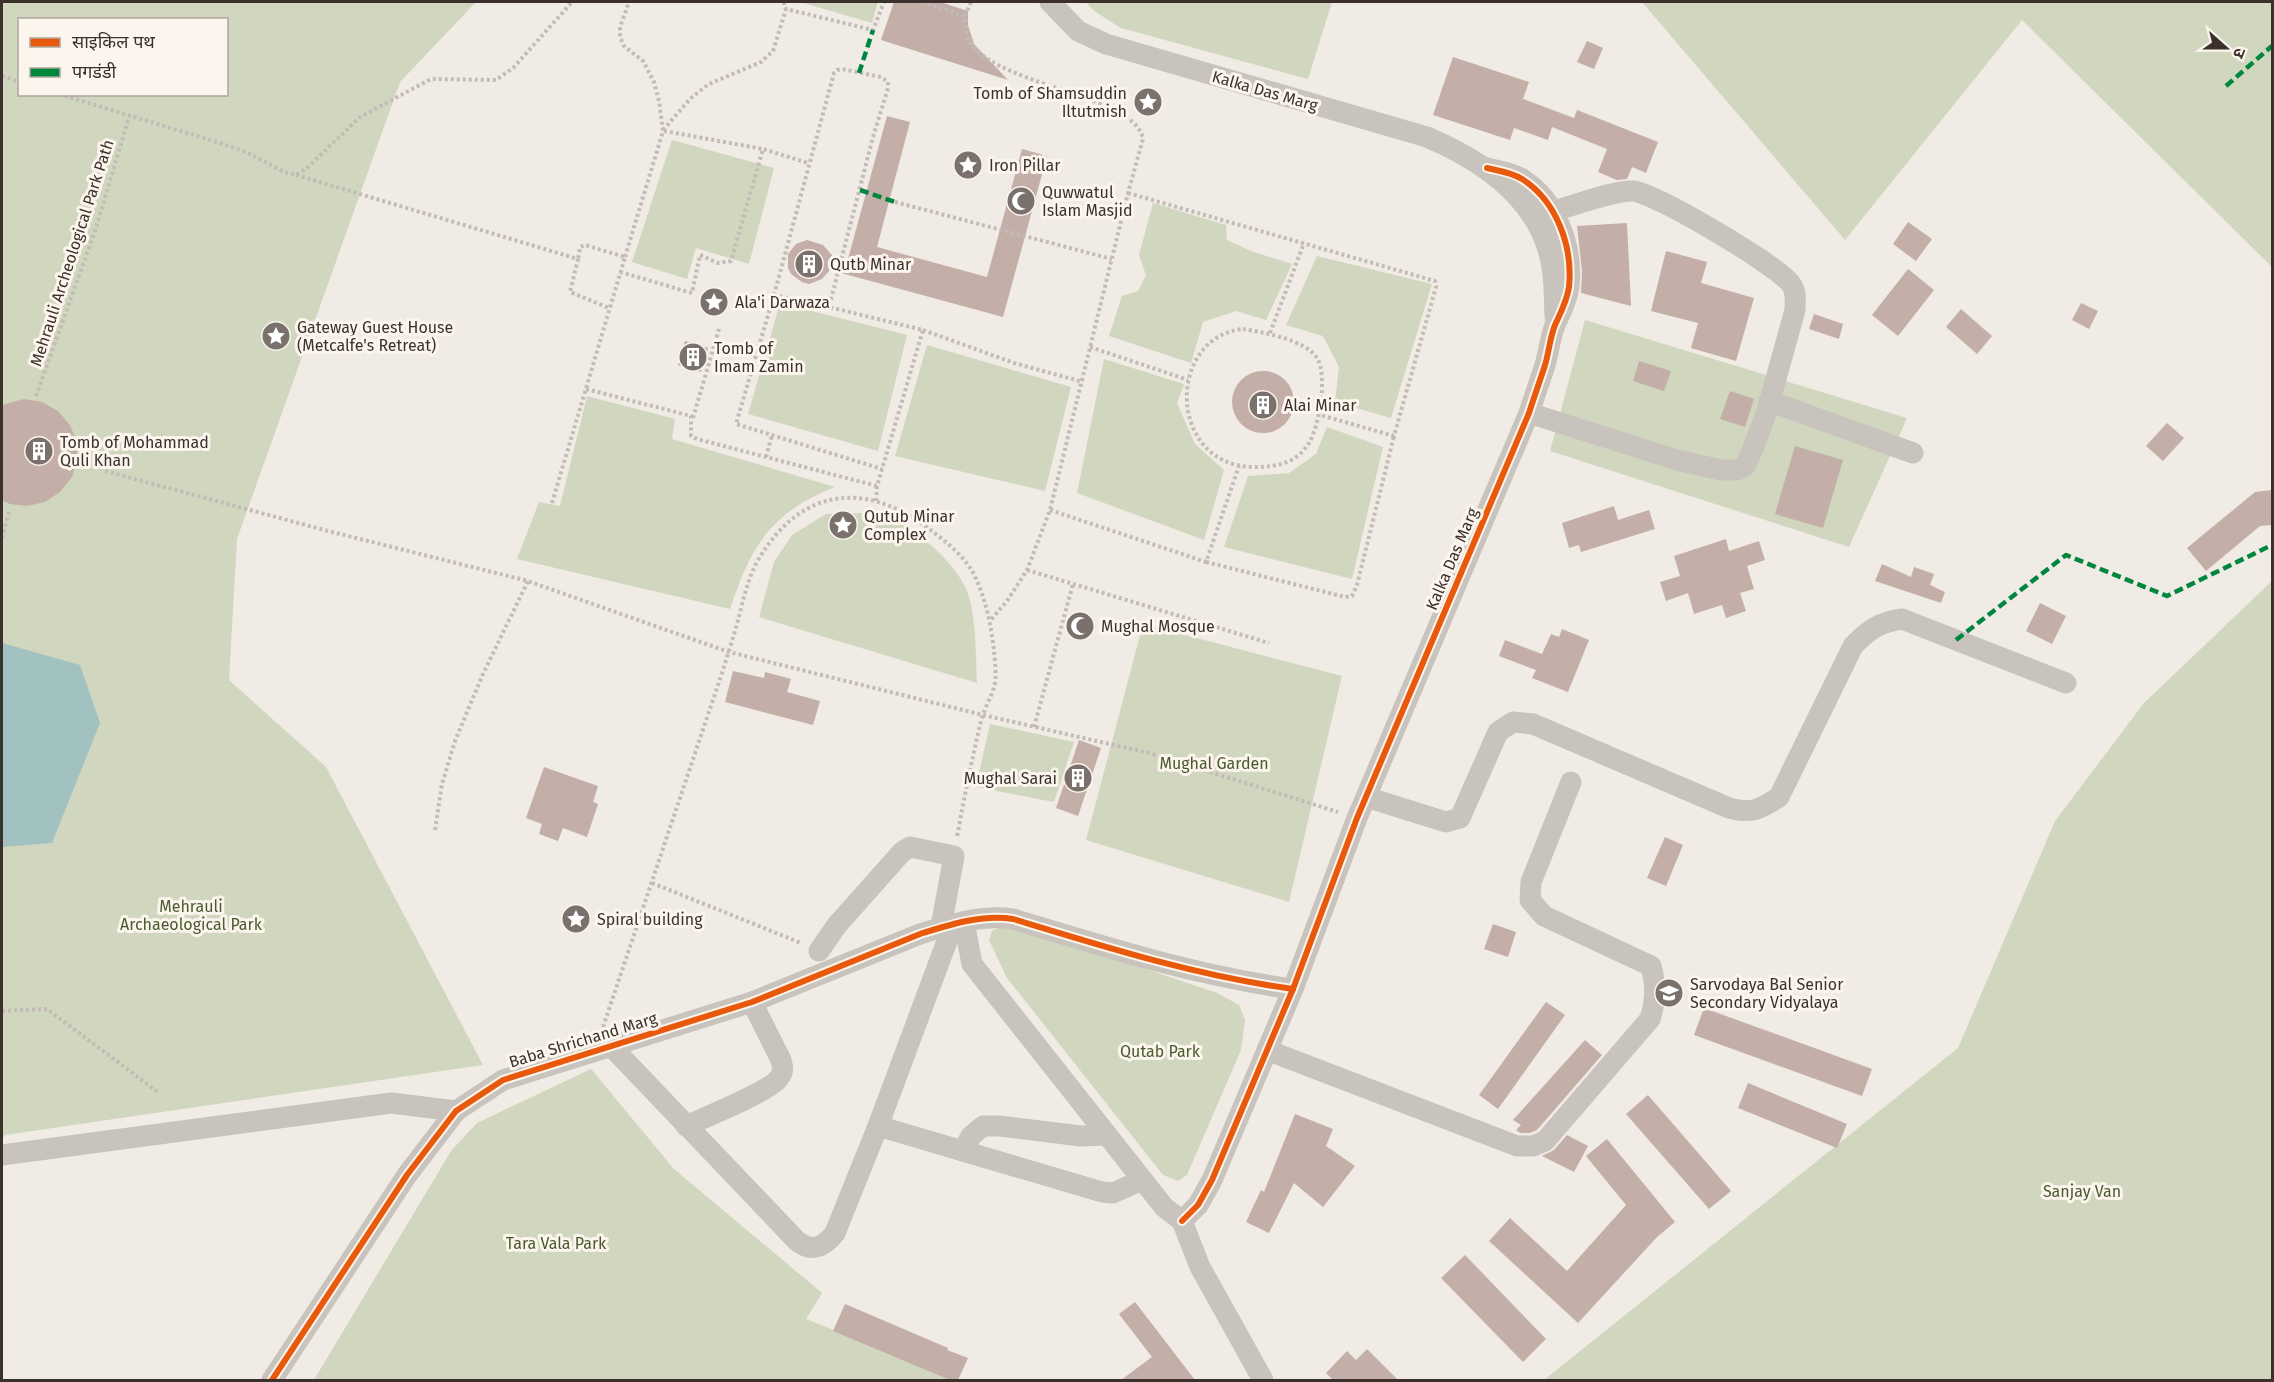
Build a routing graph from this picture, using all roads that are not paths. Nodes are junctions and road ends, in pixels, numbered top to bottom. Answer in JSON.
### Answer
{"nodes":[{"id":1,"x":1050,"y":2,"type":"edge"},
{"id":2,"x":1487,"y":168,"type":"junction"},
{"id":3,"x":1553,"y":212,"type":"junction"},
{"id":4,"x":1555,"y":326,"type":"junction"},
{"id":5,"x":1769,"y":402,"type":"junction"},
{"id":6,"x":1529,"y":413,"type":"junction"},
{"id":7,"x":1913,"y":453,"type":"dead end"},
{"id":8,"x":2066,"y":683,"type":"dead end"},
{"id":9,"x":1571,"y":782,"type":"dead end"},
{"id":10,"x":1366,"y":797,"type":"junction"},
{"id":11,"x":953,"y":925,"type":"junction"},
{"id":12,"x":819,"y":951,"type":"road end"},
{"id":13,"x":1293,"y":989,"type":"junction"},
{"id":14,"x":752,"y":1002,"type":"junction"},
{"id":15,"x":603,"y":1048,"type":"junction"},
{"id":16,"x":1267,"y":1050,"type":"junction"},
{"id":17,"x":456,"y":1111,"type":"junction"},
{"id":18,"x":686,"y":1126,"type":"junction"},
{"id":19,"x":878,"y":1126,"type":"junction"},
{"id":20,"x":1107,"y":1136,"type":"junction"},
{"id":21,"x":963,"y":1151,"type":"junction"},
{"id":22,"x":2,"y":1155,"type":"edge"},
{"id":23,"x":1142,"y":1180,"type":"junction"},
{"id":24,"x":1182,"y":1221,"type":"junction"},
{"id":25,"x":272,"y":1380,"type":"edge"},
{"id":26,"x":1263,"y":1380,"type":"edge"}],
"edges":[{"from":1,"to":2,"type":"street","name":"Kalka Das Marg"},
{"from":2,"to":3,"type":"street","name":"Kalka Das Marg"},
{"from":2,"to":4,"type":"street","name":"Kalka Das Marg"},
{"from":3,"to":4,"type":"street","name":"Kalka Das Marg"},
{"from":3,"to":5,"type":"street"},
{"from":4,"to":6,"type":"street","name":"Kalka Das Marg"},
{"from":5,"to":6,"type":"street"},
{"from":5,"to":7,"type":"street"},
{"from":6,"to":10,"type":"street","name":"Kalka Das Marg"},
{"from":8,"to":10,"type":"street"},
{"from":9,"to":16,"type":"street"},
{"from":10,"to":13,"type":"street","name":"Kalka Das Marg"},
{"from":11,"to":12,"type":"street"},
{"from":11,"to":13,"type":"street","name":"Baba Shrichand Marg"},
{"from":11,"to":14,"type":"street","name":"Baba Shrichand Marg"},
{"from":11,"to":19,"type":"street"},
{"from":11,"to":20,"type":"street"},
{"from":13,"to":16,"type":"street","name":"Kalka Das Marg"},
{"from":14,"to":15,"type":"street","name":"Baba Shrichand Marg"},
{"from":14,"to":18,"type":"street"},
{"from":15,"to":17,"type":"street","name":"Baba Shrichand Marg"},
{"from":15,"to":18,"type":"street"},
{"from":16,"to":24,"type":"street","name":"Kalka Das Marg"},
{"from":17,"to":22,"type":"street"},
{"from":17,"to":25,"type":"street","name":"Baba Shrichand Marg"},
{"from":18,"to":19,"type":"street"},
{"from":19,"to":21,"type":"street"},
{"from":20,"to":21,"type":"street"},
{"from":20,"to":23,"type":"street"},
{"from":21,"to":23,"type":"street"},
{"from":23,"to":24,"type":"street"},
{"from":24,"to":26,"type":"street"}]}
